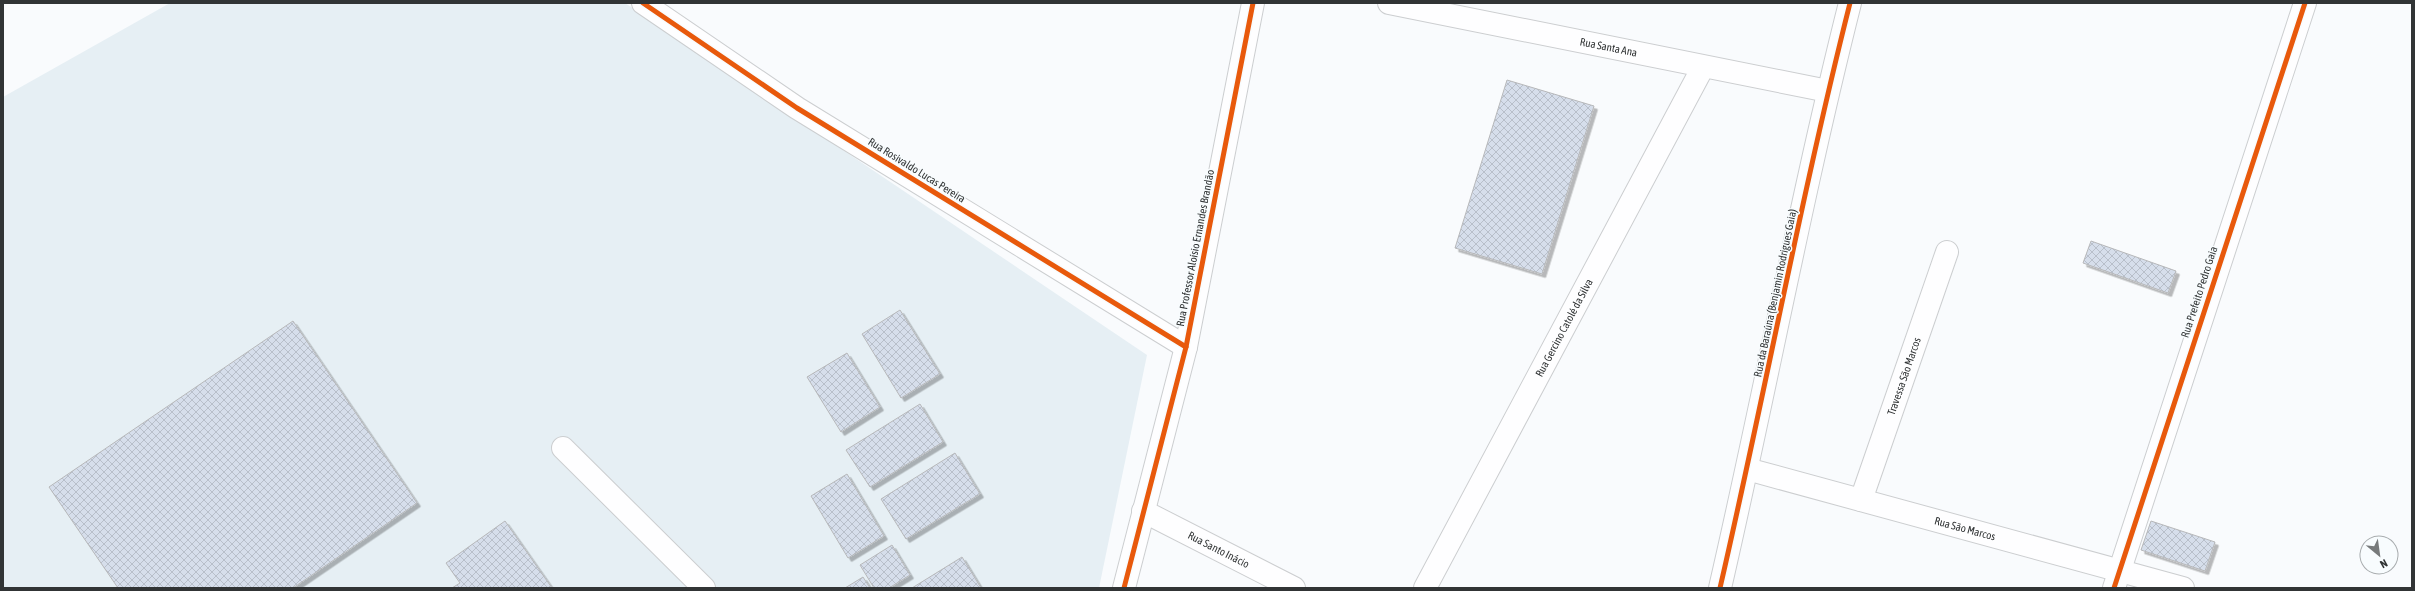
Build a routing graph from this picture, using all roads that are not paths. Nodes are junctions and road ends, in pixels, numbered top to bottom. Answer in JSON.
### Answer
{"nodes":[{"id":1,"x":643,"y":3,"type":"edge"},
{"id":2,"x":1253,"y":3,"type":"edge"},
{"id":3,"x":1389,"y":3,"type":"edge"},
{"id":4,"x":1850,"y":3,"type":"edge"},
{"id":5,"x":2305,"y":3,"type":"edge"},
{"id":6,"x":1703,"y":67,"type":"junction"},
{"id":7,"x":1828,"y":91,"type":"junction"},
{"id":8,"x":1947,"y":252,"type":"dead end"},
{"id":9,"x":1186,"y":346,"type":"junction"},
{"id":10,"x":563,"y":448,"type":"dead end"},
{"id":11,"x":1747,"y":469,"type":"junction"},
{"id":12,"x":1861,"y":500,"type":"junction"},
{"id":13,"x":1143,"y":511,"type":"junction"},
{"id":14,"x":2116,"y":580,"type":"edge"},
{"id":15,"x":704,"y":588,"type":"edge"},
{"id":16,"x":1124,"y":588,"type":"edge"},
{"id":17,"x":1294,"y":588,"type":"edge"},
{"id":18,"x":1425,"y":588,"type":"edge"},
{"id":19,"x":1720,"y":588,"type":"edge"},
{"id":20,"x":2183,"y":588,"type":"edge"}],
"edges":[{"from":1,"to":9,"type":"street","name":"Rua Rosivaldo Lucas Pereira"},
{"from":2,"to":9,"type":"street","name":"Rua Professor Aloísio Ernandes Brandão"},
{"from":3,"to":6,"type":"street","name":"Rua Santa Ana"},
{"from":4,"to":7,"type":"street","name":"Rua da Baraúna (Benjamin Rodrigues Gaia)"},
{"from":5,"to":14,"type":"street","name":"Rua Prefeito Pedro Gaia"},
{"from":6,"to":7,"type":"street","name":"Rua Santa Ana"},
{"from":6,"to":18,"type":"street","name":"Rua Gercino Catolé da Silva"},
{"from":7,"to":11,"type":"street","name":"Rua da Baraúna (Benjamin Rodrigues Gaia)"},
{"from":8,"to":12,"type":"street","name":"Travessa São Marcos"},
{"from":9,"to":13,"type":"street","name":"Rua Professor Aloísio Ernandes Brandão"},
{"from":10,"to":15,"type":"street"},
{"from":11,"to":12,"type":"street","name":"Rua São Marcos"},
{"from":11,"to":19,"type":"street","name":"Rua da Baraúna (Benjamin Rodrigues Gaia)"},
{"from":12,"to":14,"type":"street","name":"Rua São Marcos"},
{"from":13,"to":16,"type":"street","name":"Rua Professor Aloísio Ernandes Brandão"},
{"from":13,"to":17,"type":"street","name":"Rua Santo Inácio"},
{"from":14,"to":20,"type":"street","name":"Rua São Marcos"}]}
